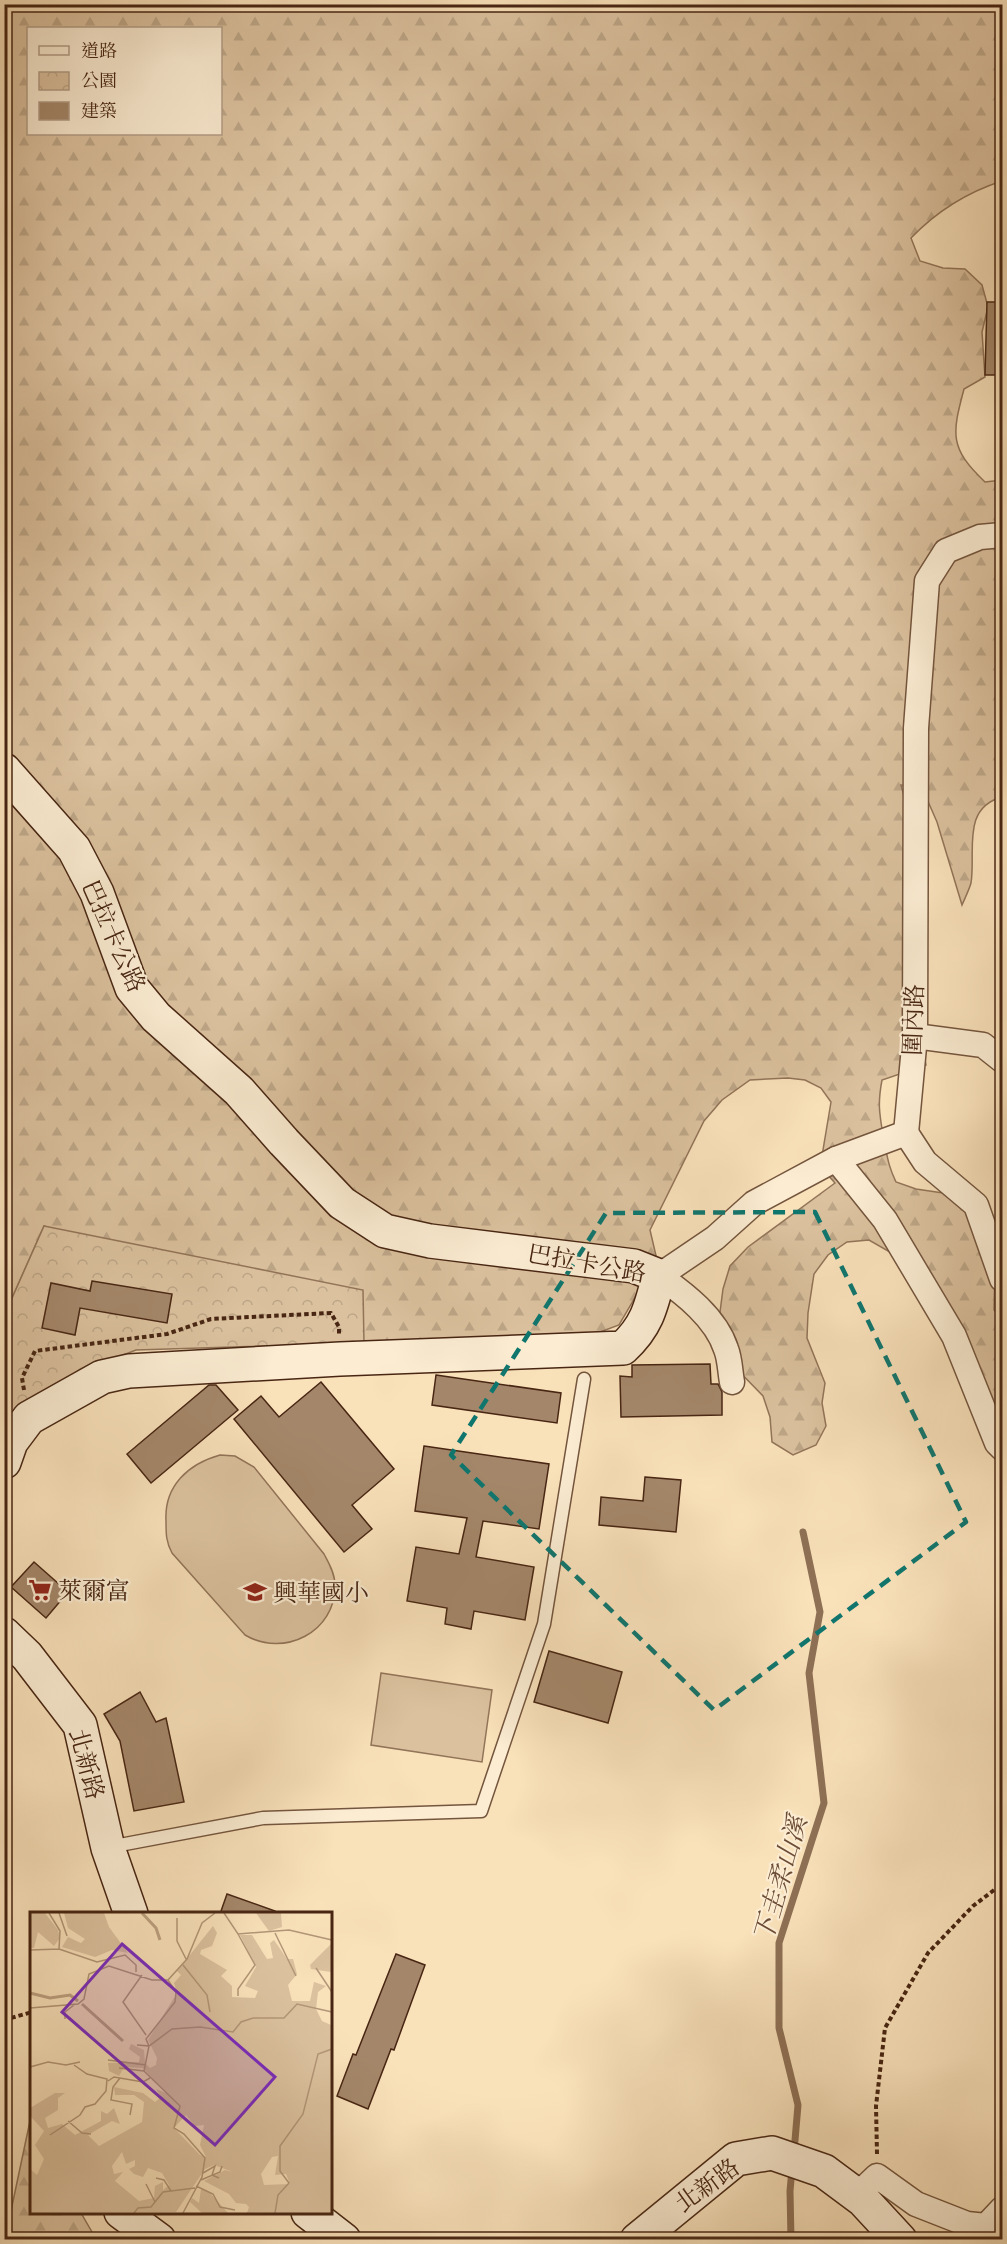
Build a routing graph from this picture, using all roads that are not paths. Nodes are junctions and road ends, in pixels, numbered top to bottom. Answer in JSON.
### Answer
{"nodes":[{"id":1,"x":1002,"y":535,"type":"edge"},
{"id":2,"x":4,"y":770,"type":"edge"},
{"id":3,"x":915,"y":1036,"type":"junction"},
{"id":4,"x":1002,"y":1060,"type":"edge"},
{"id":5,"x":906,"y":1133,"type":"junction"},
{"id":6,"x":836,"y":1159,"type":"junction"},
{"id":7,"x":659,"y":1276,"type":"junction"},
{"id":8,"x":1002,"y":1280,"type":"edge"},
{"id":9,"x":584,"y":1379,"type":"dead end"},
{"id":10,"x":732,"y":1382,"type":"dead end"},
{"id":11,"x":1002,"y":1448,"type":"edge"},
{"id":12,"x":4,"y":1462,"type":"edge"},
{"id":13,"x":4,"y":1634,"type":"edge"},
{"id":14,"x":108,"y":1848,"type":"junction"},
{"id":15,"x":130,"y":1912,"type":"edge"},
{"id":16,"x":867,"y":2186,"type":"junction"},
{"id":17,"x":1002,"y":2209,"type":"edge"},
{"id":18,"x":124,"y":2214,"type":"edge"},
{"id":19,"x":311,"y":2214,"type":"edge"},
{"id":20,"x":159,"y":2240,"type":"edge"},
{"id":21,"x":344,"y":2240,"type":"edge"},
{"id":22,"x":636,"y":2240,"type":"edge"},
{"id":23,"x":900,"y":2240,"type":"edge"}],
"edges":[{"from":1,"to":3,"type":"street","name":"圍內路"},
{"from":2,"to":7,"type":"main road","name":"巴拉卡公路"},
{"from":3,"to":4,"type":"street"},
{"from":3,"to":5,"type":"street","name":"圍內路"},
{"from":5,"to":6,"type":"street"},
{"from":5,"to":8,"type":"street"},
{"from":6,"to":7,"type":"street"},
{"from":6,"to":11,"type":"street"},
{"from":7,"to":10,"type":"street"},
{"from":7,"to":12,"type":"main road","name":"巴拉卡公路"},
{"from":9,"to":14,"type":"lane"},
{"from":13,"to":14,"type":"main road","name":"北新路"},
{"from":14,"to":15,"type":"main road","name":"北新路"},
{"from":16,"to":17,"type":"street"},
{"from":16,"to":22,"type":"main road","name":"北新路"},
{"from":16,"to":23,"type":"main road","name":"北新路"},
{"from":18,"to":20,"type":"main road"},
{"from":19,"to":21,"type":"main road"}]}
